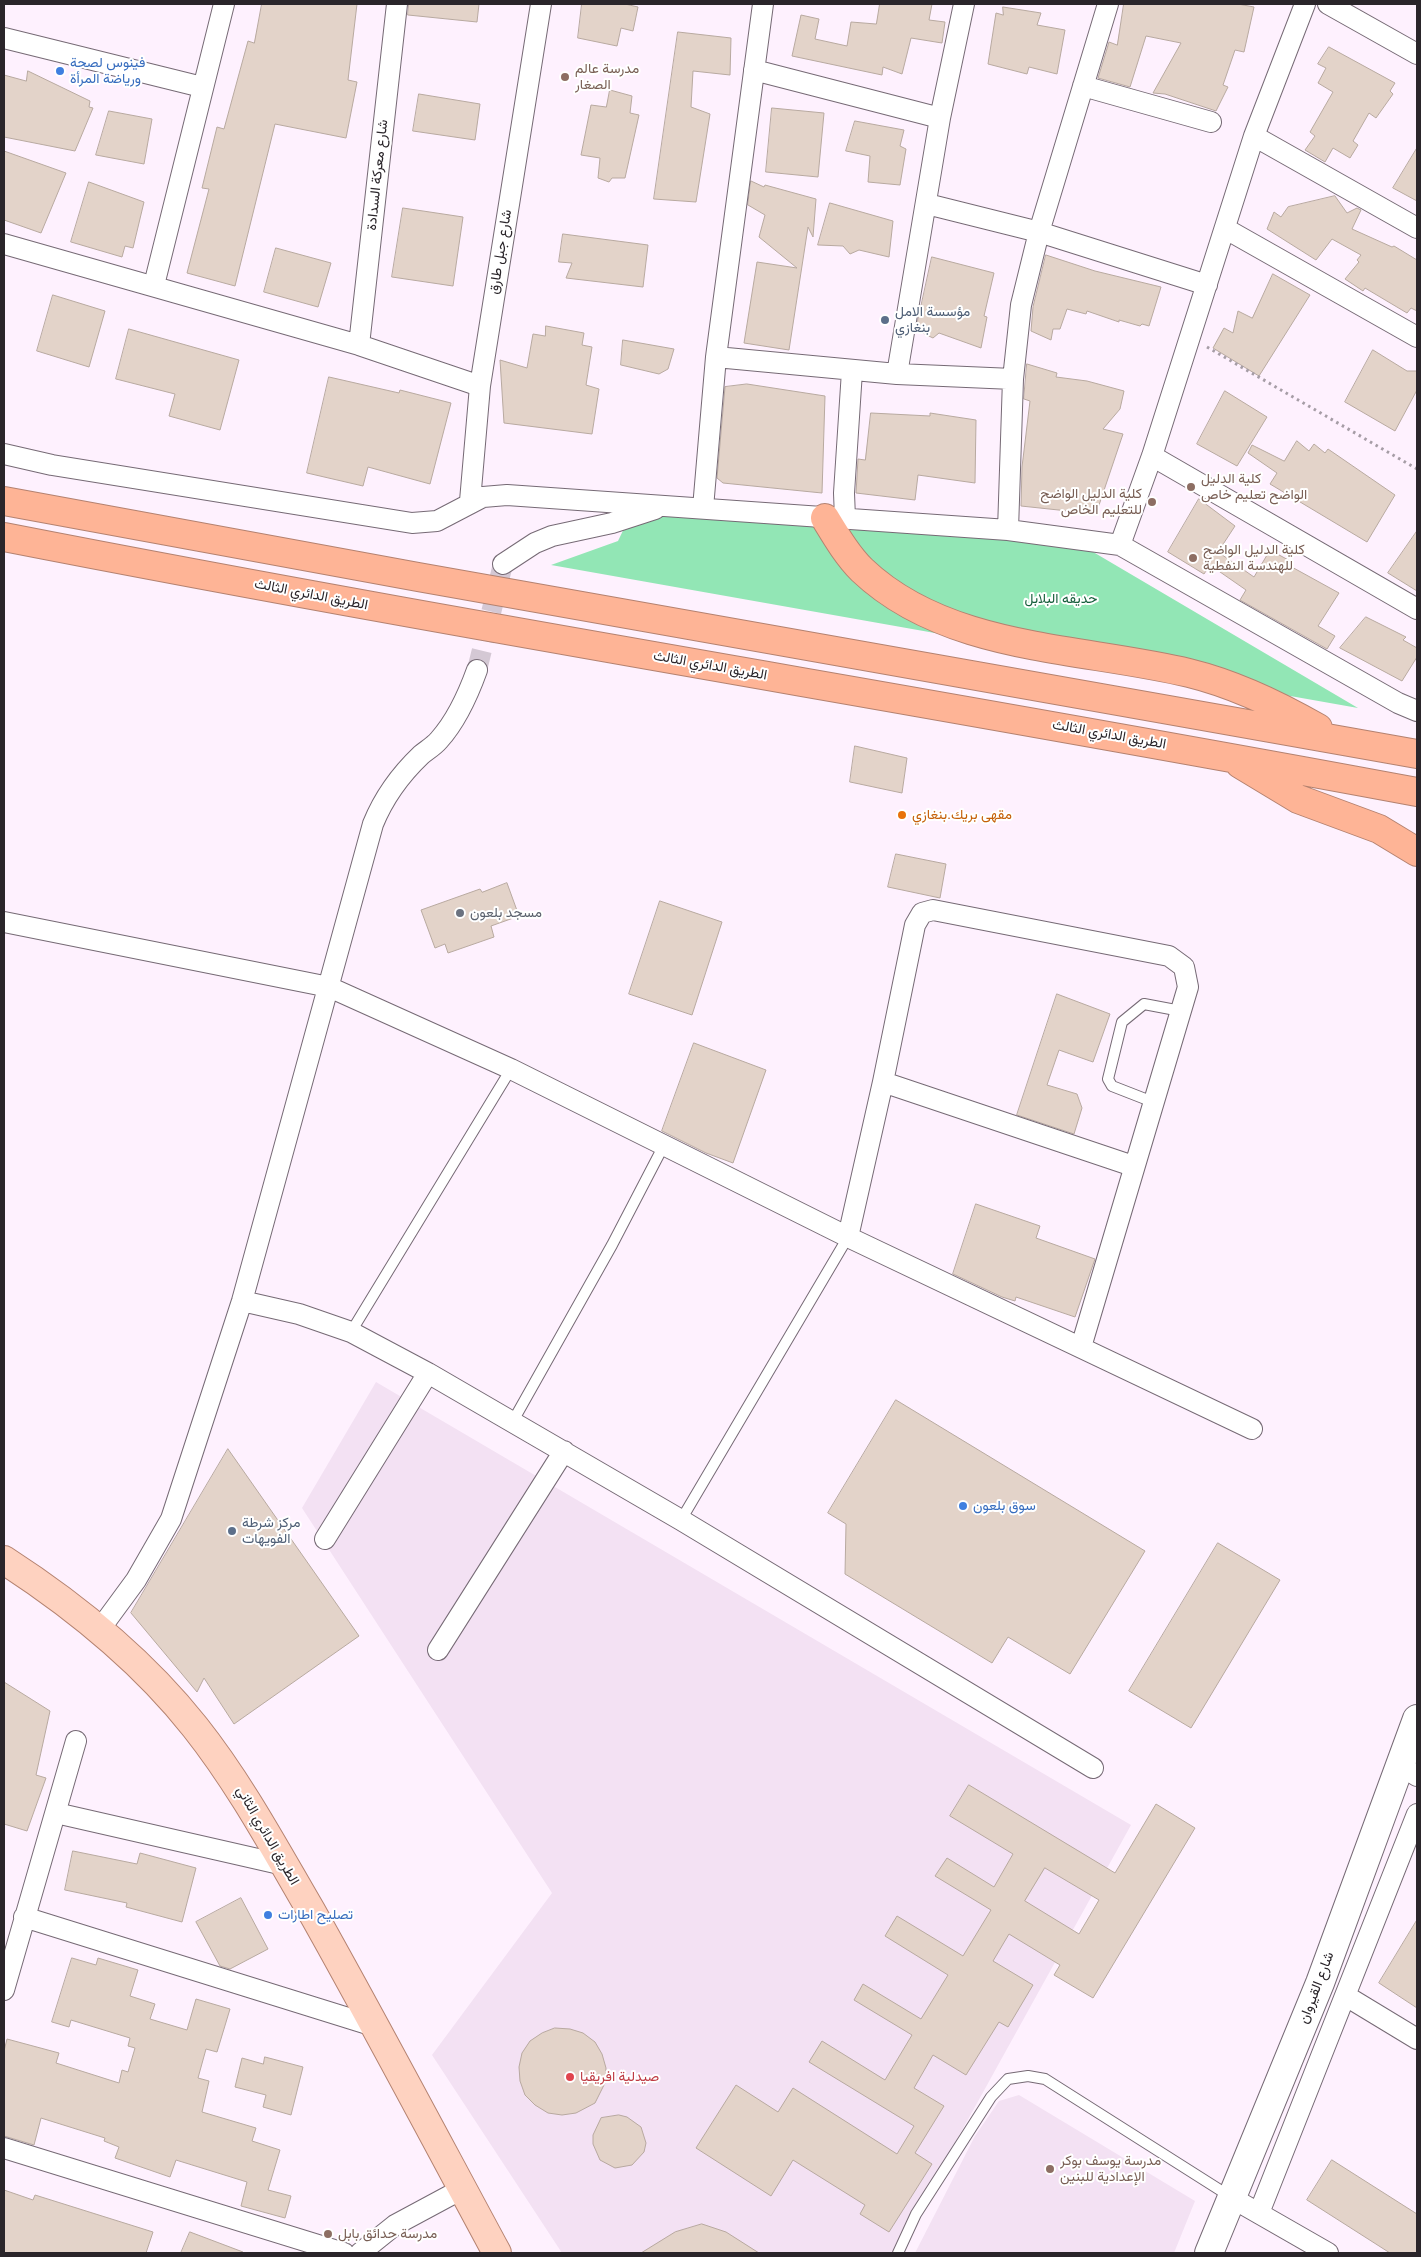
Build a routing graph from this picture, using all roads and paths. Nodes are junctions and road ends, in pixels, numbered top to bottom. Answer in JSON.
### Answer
{"nodes":[{"id":1,"x":224,"y":4,"type":"edge"},
{"id":2,"x":397,"y":4,"type":"edge"},
{"id":3,"x":541,"y":4,"type":"edge"},
{"id":4,"x":762,"y":4,"type":"edge"},
{"id":5,"x":964,"y":4,"type":"edge"},
{"id":6,"x":1108,"y":4,"type":"edge"},
{"id":7,"x":1305,"y":4,"type":"edge"},
{"id":8,"x":1328,"y":4,"type":"edge"},
{"id":9,"x":4,"y":38,"type":"edge"},
{"id":10,"x":1417,"y":54,"type":"edge"},
{"id":11,"x":754,"y":70,"type":"junction"},
{"id":12,"x":1084,"y":86,"type":"junction"},
{"id":13,"x":202,"y":87,"type":"junction"},
{"id":14,"x":940,"y":118,"type":"junction"},
{"id":15,"x":1210,"y":122,"type":"dead end"},
{"id":16,"x":1254,"y":136,"type":"junction"},
{"id":17,"x":927,"y":204,"type":"junction"},
{"id":18,"x":1226,"y":228,"type":"junction"},
{"id":19,"x":1417,"y":228,"type":"edge"},
{"id":20,"x":1038,"y":232,"type":"junction"},
{"id":21,"x":4,"y":244,"type":"edge"},
{"id":22,"x":154,"y":285,"type":"junction"},
{"id":23,"x":1206,"y":285,"type":"junction"},
{"id":24,"x":1189,"y":337,"type":"junction"},
{"id":25,"x":1417,"y":337,"type":"edge"},
{"id":26,"x":359,"y":346,"type":"junction"},
{"id":27,"x":716,"y":357,"type":"junction"},
{"id":28,"x":852,"y":371,"type":"junction"},
{"id":29,"x":897,"y":374,"type":"junction"},
{"id":30,"x":1013,"y":378,"type":"junction"},
{"id":31,"x":480,"y":386,"type":"junction"},
{"id":32,"x":4,"y":454,"type":"edge"},
{"id":33,"x":1152,"y":456,"type":"junction"},
{"id":34,"x":1417,"y":469,"type":"edge"},
{"id":35,"x":4,"y":501,"type":"edge"},
{"id":36,"x":470,"y":501,"type":"junction"},
{"id":37,"x":666,"y":506,"type":"junction"},
{"id":38,"x":703,"y":508,"type":"junction"},
{"id":39,"x":835,"y":518,"type":"junction"},
{"id":40,"x":1008,"y":530,"type":"junction"},
{"id":41,"x":4,"y":537,"type":"edge"},
{"id":42,"x":1120,"y":545,"type":"junction"},
{"id":43,"x":503,"y":564,"type":"tunnel mouth"},
{"id":44,"x":1417,"y":609,"type":"edge"},
{"id":45,"x":477,"y":670,"type":"tunnel mouth"},
{"id":46,"x":1417,"y":711,"type":"edge"},
{"id":47,"x":1336,"y":739,"type":"junction"},
{"id":48,"x":1417,"y":754,"type":"edge"},
{"id":49,"x":1230,"y":757,"type":"junction"},
{"id":50,"x":1417,"y":792,"type":"edge"},
{"id":51,"x":1417,"y":852,"type":"edge"},
{"id":52,"x":4,"y":922,"type":"edge"},
{"id":53,"x":328,"y":987,"type":"junction"},
{"id":54,"x":1181,"y":1012,"type":"junction"},
{"id":55,"x":511,"y":1069,"type":"junction"},
{"id":56,"x":883,"y":1082,"type":"junction"},
{"id":57,"x":1153,"y":1102,"type":"junction"},
{"id":58,"x":664,"y":1145,"type":"junction"},
{"id":59,"x":1133,"y":1166,"type":"junction"},
{"id":60,"x":848,"y":1237,"type":"junction"},
{"id":61,"x":242,"y":1301,"type":"junction"},
{"id":62,"x":351,"y":1332,"type":"junction"},
{"id":63,"x":1080,"y":1348,"type":"junction"},
{"id":64,"x":428,"y":1373,"type":"junction"},
{"id":65,"x":513,"y":1421,"type":"junction"},
{"id":66,"x":1252,"y":1429,"type":"dead end"},
{"id":67,"x":564,"y":1451,"type":"junction"},
{"id":68,"x":681,"y":1520,"type":"junction"},
{"id":69,"x":326,"y":1539,"type":"dead end"},
{"id":70,"x":4,"y":1560,"type":"edge"},
{"id":71,"x":100,"y":1629,"type":"junction"},
{"id":72,"x":438,"y":1650,"type":"dead end"},
{"id":73,"x":1417,"y":1719,"type":"edge"},
{"id":74,"x":76,"y":1741,"type":"dead end"},
{"id":75,"x":1093,"y":1768,"type":"dead end"},
{"id":76,"x":1409,"y":1771,"type":"edge"},
{"id":77,"x":56,"y":1813,"type":"junction"},
{"id":78,"x":1417,"y":1814,"type":"edge"},
{"id":79,"x":284,"y":1865,"type":"junction"},
{"id":80,"x":24,"y":1917,"type":"junction"},
{"id":81,"x":4,"y":1990,"type":"edge"},
{"id":82,"x":1346,"y":1996,"type":"junction"},
{"id":83,"x":377,"y":2027,"type":"junction"},
{"id":84,"x":1417,"y":2039,"type":"edge"},
{"id":85,"x":4,"y":2148,"type":"edge"},
{"id":86,"x":462,"y":2188,"type":"junction"},
{"id":87,"x":1232,"y":2198,"type":"junction"},
{"id":88,"x":1259,"y":2213,"type":"junction"},
{"id":89,"x":344,"y":2253,"type":"edge"},
{"id":90,"x":360,"y":2253,"type":"edge"},
{"id":91,"x":497,"y":2253,"type":"edge"},
{"id":92,"x":898,"y":2253,"type":"edge"},
{"id":93,"x":1209,"y":2253,"type":"edge"},
{"id":94,"x":1328,"y":2253,"type":"edge"}],
"edges":[{"from":1,"to":13,"type":"street"},
{"from":2,"to":26,"type":"street","name":"شارع معركة السدادة"},
{"from":3,"to":31,"type":"street","name":"شارع جبل طارق"},
{"from":4,"to":11,"type":"street"},
{"from":5,"to":14,"type":"street"},
{"from":6,"to":12,"type":"street"},
{"from":7,"to":16,"type":"street"},
{"from":8,"to":10,"type":"street"},
{"from":9,"to":13,"type":"street"},
{"from":11,"to":14,"type":"street"},
{"from":11,"to":27,"type":"street"},
{"from":12,"to":15,"type":"street"},
{"from":12,"to":20,"type":"street"},
{"from":13,"to":22,"type":"street"},
{"from":14,"to":17,"type":"street"},
{"from":16,"to":18,"type":"street"},
{"from":16,"to":19,"type":"street"},
{"from":17,"to":20,"type":"street"},
{"from":17,"to":29,"type":"street"},
{"from":18,"to":23,"type":"street"},
{"from":18,"to":25,"type":"street"},
{"from":20,"to":23,"type":"street"},
{"from":20,"to":30,"type":"street"},
{"from":21,"to":22,"type":"street"},
{"from":22,"to":26,"type":"street"},
{"from":23,"to":24,"type":"street"},
{"from":24,"to":33,"type":"street"},
{"from":24,"to":34,"type":"path"},
{"from":26,"to":31,"type":"street"},
{"from":27,"to":28,"type":"street"},
{"from":27,"to":38,"type":"street"},
{"from":28,"to":29,"type":"street"},
{"from":28,"to":39,"type":"street"},
{"from":29,"to":30,"type":"street"},
{"from":30,"to":40,"type":"street"},
{"from":31,"to":36,"type":"street","name":"شارع جبل طارق"},
{"from":32,"to":36,"type":"street"},
{"from":33,"to":42,"type":"street"},
{"from":33,"to":44,"type":"street"},
{"from":35,"to":47,"type":"highway"},
{"from":36,"to":37,"type":"street"},
{"from":37,"to":38,"type":"street"},
{"from":37,"to":43,"type":"street"},
{"from":38,"to":39,"type":"street"},
{"from":39,"to":40,"type":"street"},
{"from":39,"to":47,"type":"highway"},
{"from":40,"to":42,"type":"street"},
{"from":41,"to":49,"type":"highway","name":"الطريق الدائري الثالث"},
{"from":42,"to":46,"type":"street"},
{"from":45,"to":53,"type":"street"},
{"from":47,"to":48,"type":"highway"},
{"from":49,"to":50,"type":"highway","name":"الطريق الدائري الثالث"},
{"from":49,"to":51,"type":"highway"},
{"from":52,"to":53,"type":"street"},
{"from":53,"to":55,"type":"street"},
{"from":53,"to":61,"type":"street"},
{"from":54,"to":56,"type":"street"},
{"from":54,"to":57,"type":"street"},
{"from":54,"to":57,"type":"lane"},
{"from":55,"to":58,"type":"street"},
{"from":55,"to":62,"type":"lane"},
{"from":56,"to":59,"type":"street"},
{"from":56,"to":60,"type":"street"},
{"from":57,"to":59,"type":"street"},
{"from":58,"to":60,"type":"street"},
{"from":58,"to":65,"type":"lane"},
{"from":59,"to":63,"type":"street"},
{"from":60,"to":63,"type":"street"},
{"from":60,"to":68,"type":"lane"},
{"from":61,"to":62,"type":"street"},
{"from":61,"to":71,"type":"street"},
{"from":62,"to":64,"type":"street"},
{"from":63,"to":66,"type":"street"},
{"from":64,"to":65,"type":"street"},
{"from":64,"to":69,"type":"street"},
{"from":65,"to":67,"type":"street"},
{"from":67,"to":68,"type":"street"},
{"from":67,"to":72,"type":"street"},
{"from":68,"to":75,"type":"street"},
{"from":70,"to":71,"type":"main road","name":"الطريق الدائري الثاني"},
{"from":71,"to":79,"type":"main road","name":"الطريق الدائري الثاني"},
{"from":73,"to":76,"type":"main road","name":"شارع القيروان"},
{"from":74,"to":77,"type":"street"},
{"from":76,"to":87,"type":"main road","name":"شارع القيروان"},
{"from":77,"to":79,"type":"street"},
{"from":77,"to":80,"type":"street"},
{"from":78,"to":82,"type":"street"},
{"from":79,"to":83,"type":"main road","name":"الطريق الدائري الثاني"},
{"from":80,"to":81,"type":"street"},
{"from":80,"to":83,"type":"street"},
{"from":82,"to":84,"type":"street"},
{"from":82,"to":88,"type":"street"},
{"from":83,"to":86,"type":"main road","name":"الطريق الدائري الثاني"},
{"from":85,"to":89,"type":"street"},
{"from":86,"to":90,"type":"street"},
{"from":86,"to":91,"type":"main road","name":"الطريق الدائري الثاني"},
{"from":87,"to":88,"type":"street"},
{"from":87,"to":92,"type":"lane"},
{"from":87,"to":93,"type":"main road","name":"شارع القيروان"},
{"from":88,"to":94,"type":"street"}]}
